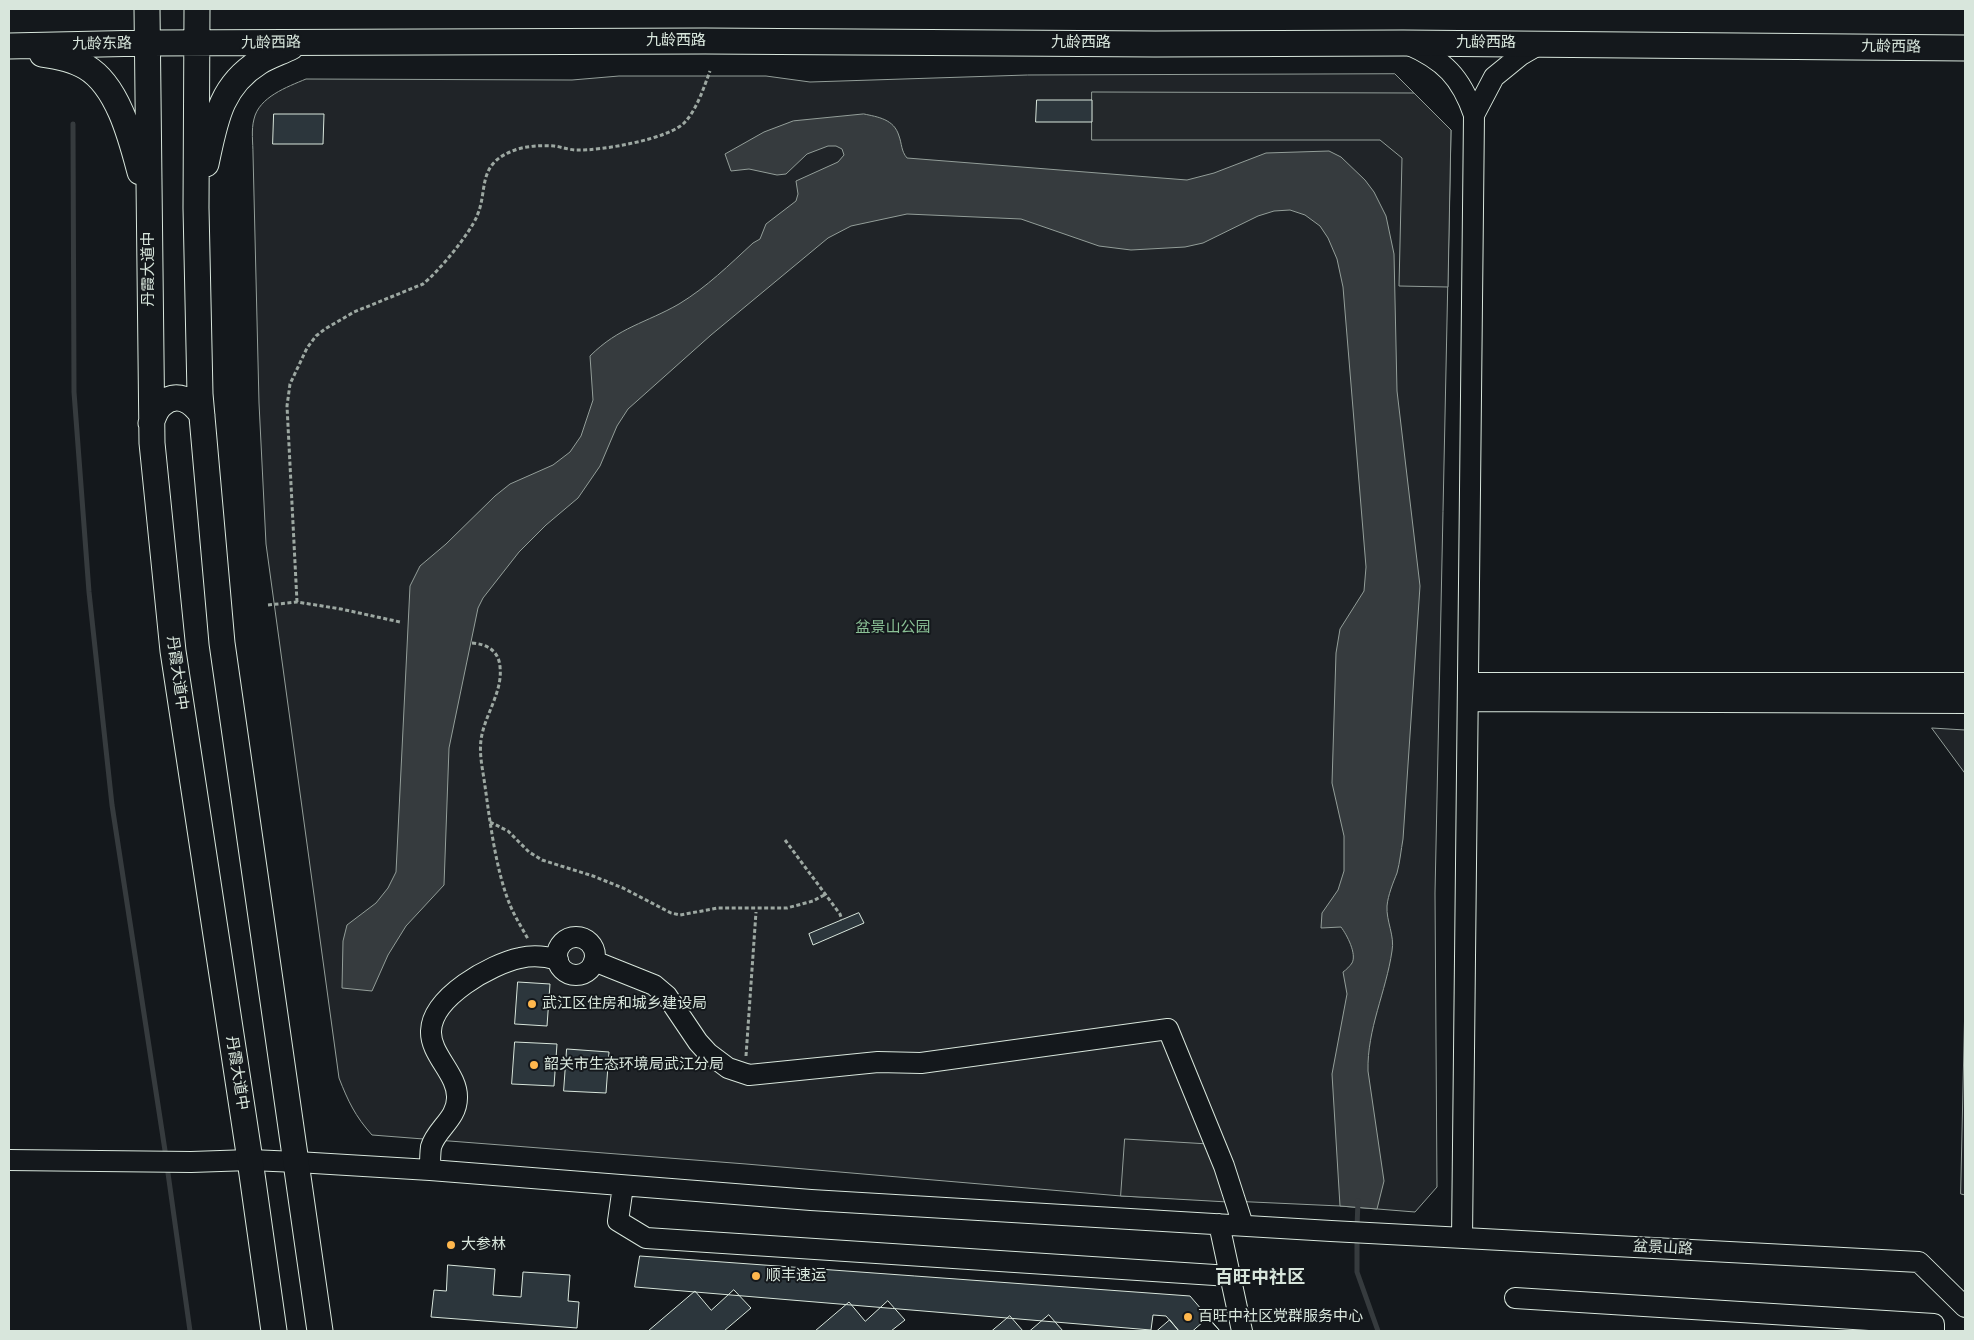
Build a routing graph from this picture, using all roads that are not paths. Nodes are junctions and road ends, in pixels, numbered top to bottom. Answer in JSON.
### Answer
{"nodes":[{"id":1,"x":148,"y":9,"type":"edge"},
{"id":2,"x":197,"y":9,"type":"edge"},
{"id":3,"x":303,"y":42,"type":"junction"},
{"id":4,"x":1403,"y":42,"type":"junction"},
{"id":5,"x":147,"y":43,"type":"junction"},
{"id":6,"x":196,"y":44,"type":"junction"},
{"id":7,"x":1540,"y":44,"type":"junction"},
{"id":8,"x":10,"y":46,"type":"edge"},
{"id":9,"x":1965,"y":48,"type":"edge"},
{"id":10,"x":1474,"y":115,"type":"junction"},
{"id":11,"x":196,"y":208,"type":"junction"},
{"id":12,"x":149,"y":210,"type":"junction"},
{"id":13,"x":202,"y":415,"type":"junction"},
{"id":14,"x":151,"y":423,"type":"junction"},
{"id":15,"x":1965,"y":683,"type":"edge"},
{"id":16,"x":1469,"y":692,"type":"junction"},
{"id":17,"x":1965,"y":703,"type":"edge"},
{"id":18,"x":551,"y":958,"type":"junction"},
{"id":19,"x":594,"y":961,"type":"junction"},
{"id":20,"x":9,"y":1160,"type":"edge"},
{"id":21,"x":250,"y":1160,"type":"junction"},
{"id":22,"x":297,"y":1162,"type":"junction"},
{"id":23,"x":430,"y":1170,"type":"junction"},
{"id":24,"x":623,"y":1186,"type":"junction"},
{"id":25,"x":1219,"y":1224,"type":"junction"},
{"id":26,"x":1243,"y":1226,"type":"junction"},
{"id":27,"x":1462,"y":1238,"type":"junction"},
{"id":28,"x":1230,"y":1276,"type":"junction"},
{"id":29,"x":1515,"y":1298,"type":"dead end"},
{"id":30,"x":1963,"y":1304,"type":"edge"},
{"id":31,"x":1934,"y":1328,"type":"edge"},
{"id":32,"x":274,"y":1331,"type":"edge"},
{"id":33,"x":320,"y":1331,"type":"edge"},
{"id":34,"x":1242,"y":1331,"type":"edge"}],
"edges":[{"from":1,"to":5,"type":"main road","name":"丹霞大道中"},
{"from":2,"to":6,"type":"main road"},
{"from":3,"to":4,"type":"main road","name":"九龄西路"},
{"from":3,"to":6,"type":"main road","name":"九龄西路"},
{"from":3,"to":11,"type":"main road"},
{"from":4,"to":7,"type":"main road","name":"九龄西路"},
{"from":4,"to":10,"type":"street"},
{"from":5,"to":6,"type":"main road","name":"九龄东路"},
{"from":5,"to":8,"type":"main road","name":"九龄东路"},
{"from":5,"to":12,"type":"main road","name":"丹霞大道中"},
{"from":6,"to":11,"type":"main road"},
{"from":7,"to":9,"type":"main road","name":"九龄西路"},
{"from":7,"to":10,"type":"street"},
{"from":8,"to":12,"type":"main road"},
{"from":10,"to":16,"type":"street"},
{"from":11,"to":13,"type":"main road"},
{"from":12,"to":14,"type":"main road","name":"丹霞大道中"},
{"from":13,"to":14,"type":"main road"},
{"from":13,"to":22,"type":"main road"},
{"from":14,"to":21,"type":"main road","name":"丹霞大道中"},
{"from":15,"to":16,"type":"street"},
{"from":16,"to":17,"type":"street"},
{"from":16,"to":27,"type":"street"},
{"from":18,"to":19,"type":"street"},
{"from":18,"to":19,"type":"street"},
{"from":18,"to":23,"type":"street"},
{"from":19,"to":26,"type":"street"},
{"from":20,"to":21,"type":"street","name":"盆景山路"},
{"from":21,"to":22,"type":"street","name":"盆景山路"},
{"from":21,"to":32,"type":"main road","name":"丹霞大道中"},
{"from":22,"to":23,"type":"street","name":"盆景山路"},
{"from":22,"to":33,"type":"main road"},
{"from":23,"to":24,"type":"street","name":"盆景山路"},
{"from":24,"to":25,"type":"street","name":"盆景山路"},
{"from":24,"to":28,"type":"street"},
{"from":25,"to":26,"type":"street","name":"盆景山路"},
{"from":25,"to":28,"type":"street"},
{"from":26,"to":27,"type":"street","name":"盆景山路"},
{"from":27,"to":30,"type":"street","name":"盆景山路"},
{"from":28,"to":34,"type":"street"},
{"from":29,"to":31,"type":"street"},
{"from":30,"to":31,"type":"street"}]}
